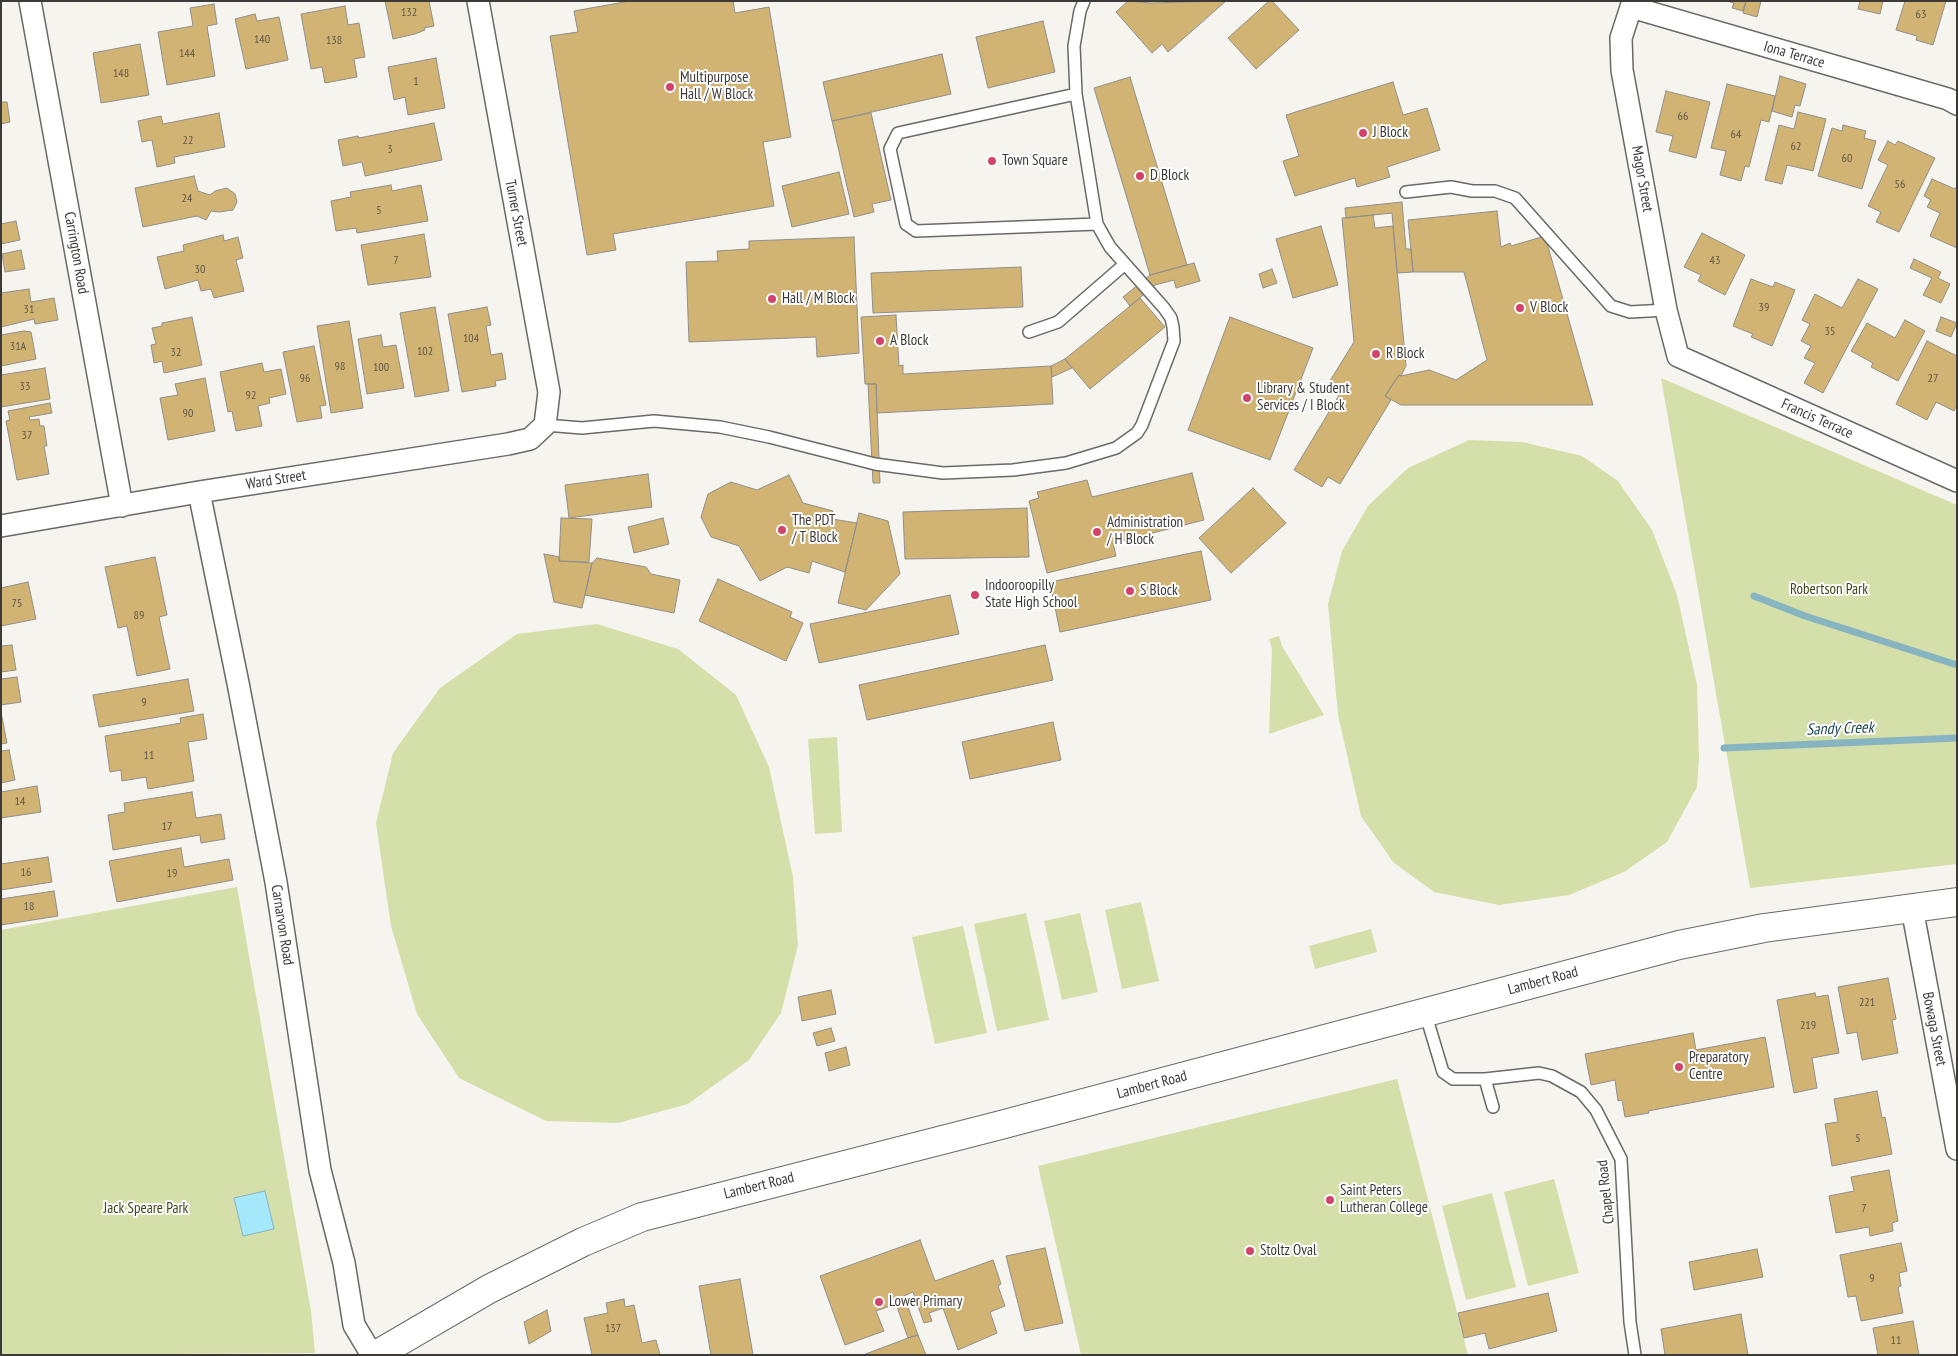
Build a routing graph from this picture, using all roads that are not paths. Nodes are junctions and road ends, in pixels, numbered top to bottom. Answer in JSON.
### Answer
{"nodes":[{"id":1,"x":30,"y":1,"type":"edge"},
{"id":2,"x":478,"y":1,"type":"edge"},
{"id":3,"x":1084,"y":1,"type":"edge"},
{"id":4,"x":1632,"y":4,"type":"edge"},
{"id":5,"x":1076,"y":94,"type":"junction"},
{"id":6,"x":1957,"y":104,"type":"edge"},
{"id":7,"x":1406,"y":192,"type":"dead end"},
{"id":8,"x":1096,"y":224,"type":"junction"},
{"id":9,"x":1125,"y":264,"type":"junction"},
{"id":10,"x":1666,"y":310,"type":"junction"},
{"id":11,"x":1029,"y":332,"type":"dead end"},
{"id":12,"x":1678,"y":356,"type":"joint"},
{"id":13,"x":545,"y":424,"type":"junction"},
{"id":14,"x":1957,"y":481,"type":"edge"},
{"id":15,"x":199,"y":492,"type":"junction"},
{"id":16,"x":122,"y":506,"type":"junction"},
{"id":17,"x":1,"y":526,"type":"edge"},
{"id":18,"x":1957,"y":902,"type":"edge"},
{"id":19,"x":1912,"y":908,"type":"junction"},
{"id":20,"x":1425,"y":1012,"type":"junction"},
{"id":21,"x":1485,"y":1079,"type":"junction"},
{"id":22,"x":1493,"y":1107,"type":"dead end"},
{"id":23,"x":1957,"y":1149,"type":"edge"},
{"id":24,"x":374,"y":1355,"type":"edge"},
{"id":25,"x":1635,"y":1355,"type":"edge"}],
"edges":[{"from":1,"to":16,"type":"street","name":"Carrington Road"},
{"from":2,"to":13,"type":"street","name":"Turner Street"},
{"from":3,"to":5,"type":"lane"},
{"from":4,"to":6,"type":"street","name":"Iona Terrace"},
{"from":4,"to":10,"type":"street","name":"Magor Street"},
{"from":5,"to":8,"type":"lane"},
{"from":5,"to":8,"type":"lane"},
{"from":7,"to":10,"type":"lane"},
{"from":8,"to":9,"type":"lane"},
{"from":9,"to":11,"type":"lane"},
{"from":9,"to":13,"type":"lane"},
{"from":10,"to":12,"type":"street","name":"Magor Street"},
{"from":12,"to":14,"type":"street","name":"Francis Terrace"},
{"from":13,"to":15,"type":"street","name":"Ward Street"},
{"from":15,"to":16,"type":"street","name":"Ward Street"},
{"from":15,"to":24,"type":"street","name":"Carnarvon Road"},
{"from":16,"to":17,"type":"street","name":"Ward Street"},
{"from":18,"to":19,"type":"main road","name":"Lambert Road"},
{"from":19,"to":20,"type":"main road","name":"Lambert Road"},
{"from":19,"to":23,"type":"street","name":"Bowaga Street"},
{"from":20,"to":21,"type":"lane","name":"Chapel Road"},
{"from":20,"to":24,"type":"main road","name":"Lambert Road"},
{"from":21,"to":22,"type":"lane"},
{"from":21,"to":25,"type":"lane","name":"Chapel Road"}]}
